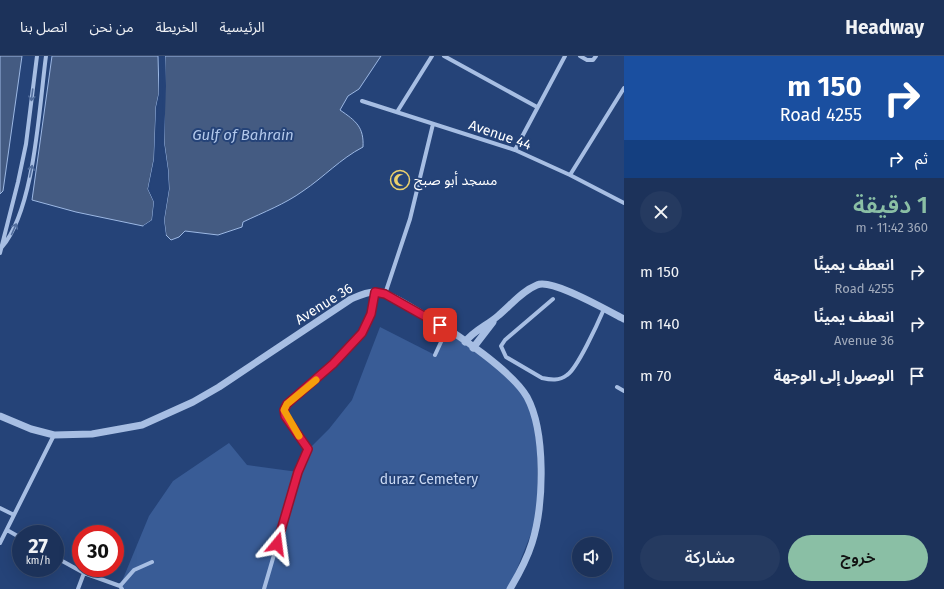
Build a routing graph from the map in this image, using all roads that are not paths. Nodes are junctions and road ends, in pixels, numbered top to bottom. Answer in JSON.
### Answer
{"nodes":[{"id":1,"x":37,"y":56,"type":"edge"},
{"id":2,"x":46,"y":56,"type":"edge"},
{"id":3,"x":432,"y":56,"type":"edge"},
{"id":4,"x":444,"y":56,"type":"edge"},
{"id":5,"x":565,"y":56,"type":"edge"},
{"id":6,"x":580,"y":56,"type":"edge"},
{"id":7,"x":596,"y":56,"type":"edge"},
{"id":8,"x":624,"y":88,"type":"edge"},
{"id":9,"x":362,"y":101,"type":"dead end"},
{"id":10,"x":537,"y":107,"type":"junction"},
{"id":11,"x":397,"y":112,"type":"junction"},
{"id":12,"x":433,"y":124,"type":"junction"},
{"id":13,"x":515,"y":150,"type":"junction"},
{"id":14,"x":570,"y":175,"type":"junction"},
{"id":15,"x":624,"y":203,"type":"edge"},
{"id":16,"x":2,"y":248,"type":"junction"},
{"id":17,"x":0,"y":253,"type":"edge"},
{"id":18,"x":375,"y":292,"type":"junction"},
{"id":19,"x":385,"y":294,"type":"junction"},
{"id":20,"x":553,"y":299,"type":"dead end"},
{"id":21,"x":604,"y":309,"type":"junction"},
{"id":22,"x":497,"y":317,"type":"junction"},
{"id":23,"x":624,"y":319,"type":"edge"},
{"id":24,"x":447,"y":329,"type":"junction"},
{"id":25,"x":465,"y":342,"type":"junction"},
{"id":26,"x":473,"y":348,"type":"junction"},
{"id":27,"x":435,"y":355,"type":"dead end"},
{"id":28,"x":617,"y":387,"type":"dead end"},
{"id":29,"x":624,"y":391,"type":"edge"},
{"id":30,"x":0,"y":416,"type":"edge"},
{"id":31,"x":54,"y":435,"type":"junction"},
{"id":32,"x":0,"y":508,"type":"edge"},
{"id":33,"x":14,"y":515,"type":"junction"},
{"id":34,"x":6,"y":530,"type":"junction"},
{"id":35,"x":12,"y":533,"type":"edge"},
{"id":36,"x":0,"y":543,"type":"edge"},
{"id":37,"x":152,"y":562,"type":"dead end"},
{"id":38,"x":82,"y":577,"type":"edge"},
{"id":39,"x":95,"y":577,"type":"edge"},
{"id":40,"x":121,"y":587,"type":"edge"},
{"id":41,"x":78,"y":589,"type":"edge"},
{"id":42,"x":264,"y":589,"type":"edge"},
{"id":43,"x":510,"y":589,"type":"edge"}],
"edges":[{"from":1,"to":16,"type":"street","one_way":true},
{"from":16,"to":2,"type":"street","one_way":true},
{"from":3,"to":11,"type":"street"},
{"from":4,"to":10,"type":"street"},
{"from":5,"to":10,"type":"street"},
{"from":6,"to":7,"type":"street"},
{"from":8,"to":14,"type":"street"},
{"from":9,"to":11,"type":"street","name":"Avenue 44"},
{"from":10,"to":13,"type":"street"},
{"from":11,"to":12,"type":"street","name":"Avenue 44"},
{"from":12,"to":13,"type":"street","name":"Avenue 44"},
{"from":12,"to":19,"type":"street"},
{"from":13,"to":14,"type":"street","name":"Avenue 44"},
{"from":14,"to":15,"type":"street","name":"Avenue 44"},
{"from":16,"to":17,"type":"street"},
{"from":18,"to":19,"type":"street","name":"Avenue 36"},
{"from":18,"to":31,"type":"street","name":"Avenue 36"},
{"from":18,"to":42,"type":"street"},
{"from":19,"to":24,"type":"street","name":"Avenue 36"},
{"from":20,"to":21,"type":"street"},
{"from":21,"to":22,"type":"street"},
{"from":21,"to":23,"type":"street"},
{"from":22,"to":25,"type":"street"},
{"from":22,"to":26,"type":"street"},
{"from":24,"to":25,"type":"street","name":"Avenue 36"},
{"from":24,"to":27,"type":"street"},
{"from":25,"to":26,"type":"street","name":"Avenue 36"},
{"from":26,"to":43,"type":"street","name":"Avenue 36"},
{"from":28,"to":29,"type":"street"},
{"from":30,"to":31,"type":"street","name":"Avenue 36"},
{"from":31,"to":33,"type":"street"},
{"from":32,"to":33,"type":"street"},
{"from":33,"to":34,"type":"street"},
{"from":34,"to":35,"type":"street"},
{"from":34,"to":36,"type":"street"},
{"from":37,"to":40,"type":"street"},
{"from":38,"to":41,"type":"street"},
{"from":39,"to":40,"type":"street"}]}
